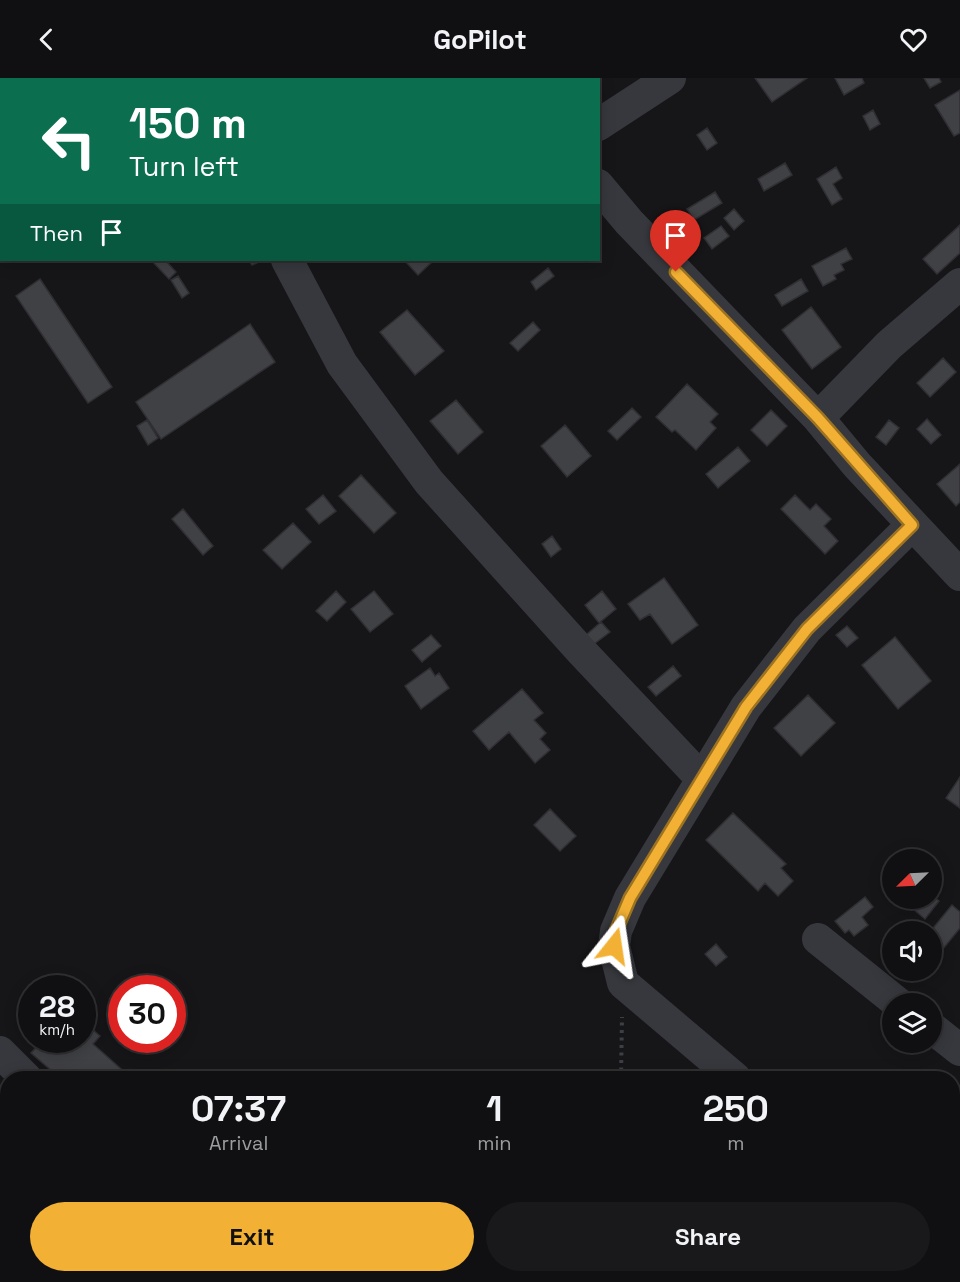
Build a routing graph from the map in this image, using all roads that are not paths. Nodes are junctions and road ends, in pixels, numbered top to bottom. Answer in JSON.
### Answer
{"nodes":[{"id":1,"x":670,"y":78,"type":"edge"},
{"id":2,"x":600,"y":124,"type":"edge"},
{"id":3,"x":600,"y":187,"type":"edge"},
{"id":4,"x":288,"y":261,"type":"edge"},
{"id":5,"x":960,"y":284,"type":"edge"},
{"id":6,"x":818,"y":418,"type":"junction"},
{"id":7,"x":912,"y":525,"type":"junction"},
{"id":8,"x":960,"y":575,"type":"edge"},
{"id":9,"x":701,"y":778,"type":"junction"},
{"id":10,"x":818,"y":939,"type":"dead end"},
{"id":11,"x":885,"y":993,"type":"edge"},
{"id":12,"x":942,"y":1036,"type":"edge"},
{"id":13,"x":960,"y":1050,"type":"edge"},
{"id":14,"x":0,"y":1052,"type":"edge"},
{"id":15,"x":19,"y":1071,"type":"edge"},
{"id":16,"x":727,"y":1071,"type":"edge"}],
"edges":[{"from":1,"to":2,"type":"street"},
{"from":3,"to":6,"type":"street"},
{"from":4,"to":9,"type":"street"},
{"from":5,"to":6,"type":"street"},
{"from":6,"to":7,"type":"street"},
{"from":7,"to":8,"type":"street"},
{"from":7,"to":9,"type":"street"},
{"from":9,"to":16,"type":"street"},
{"from":10,"to":11,"type":"street"},
{"from":12,"to":13,"type":"street"},
{"from":14,"to":15,"type":"street"}]}
